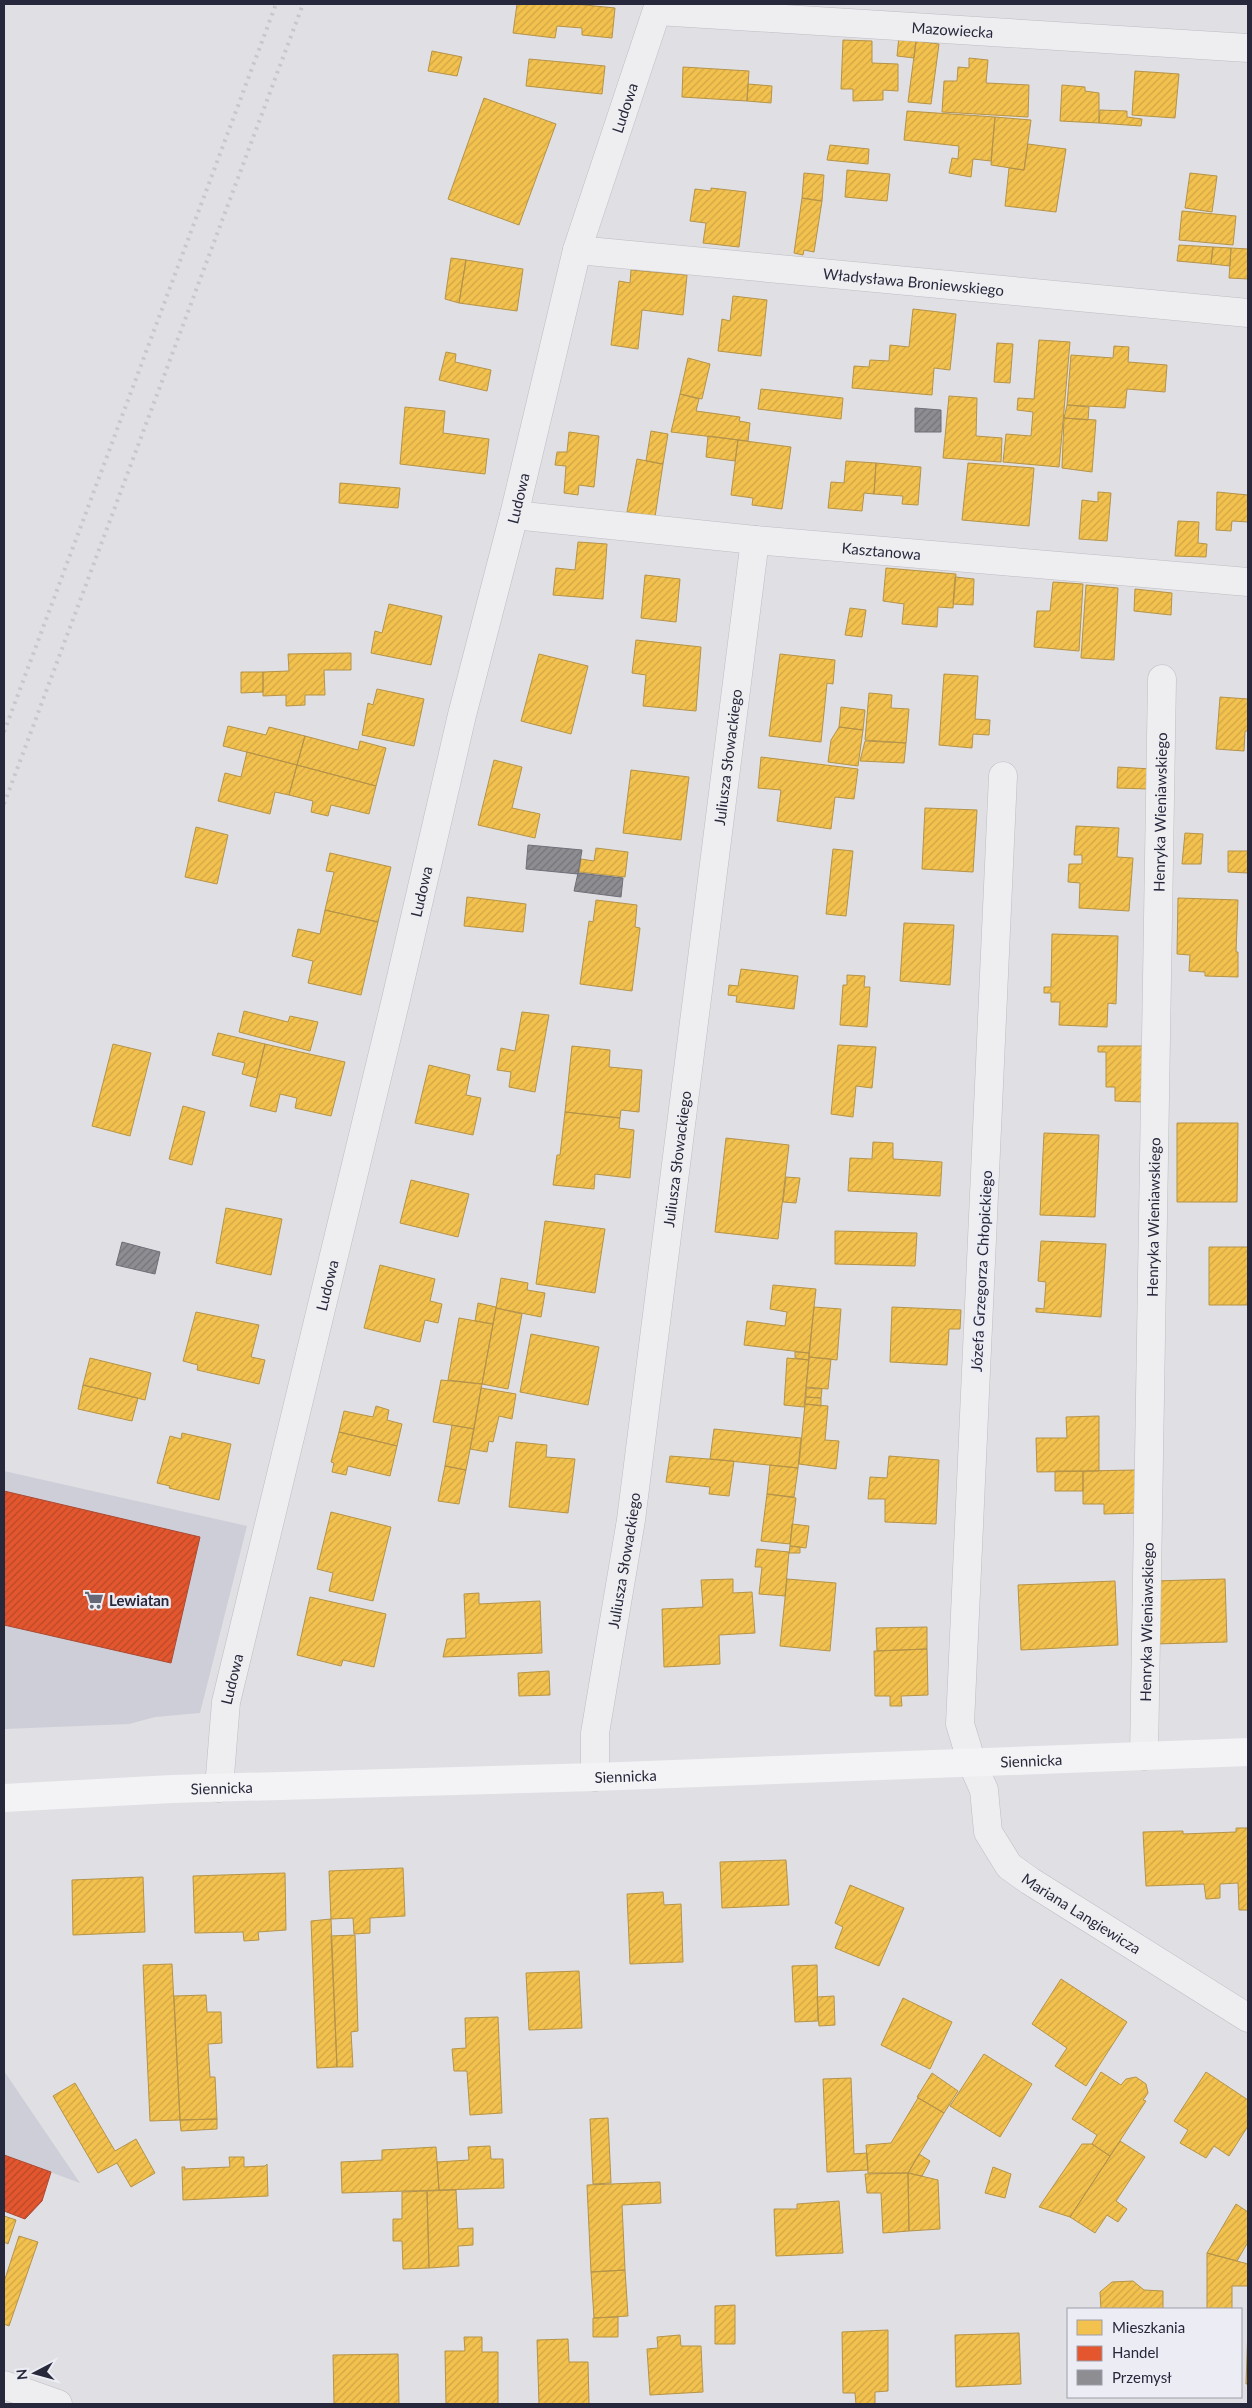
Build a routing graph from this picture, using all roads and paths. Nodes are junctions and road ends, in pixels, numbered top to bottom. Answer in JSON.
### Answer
{"nodes":[{"id":1,"x":658,"y":7,"type":"edge"},
{"id":2,"x":1248,"y":48,"type":"edge"},
{"id":3,"x":577,"y":250,"type":"junction"},
{"id":4,"x":1248,"y":313,"type":"edge"},
{"id":5,"x":514,"y":515,"type":"junction"},
{"id":6,"x":755,"y":540,"type":"junction"},
{"id":7,"x":1248,"y":582,"type":"edge"},
{"id":8,"x":1162,"y":679,"type":"dead end"},
{"id":9,"x":1003,"y":776,"type":"dead end"},
{"id":10,"x":1248,"y":1752,"type":"edge"},
{"id":11,"x":1144,"y":1756,"type":"junction"},
{"id":12,"x":972,"y":1763,"type":"junction"},
{"id":13,"x":595,"y":1777,"type":"junction"},
{"id":14,"x":219,"y":1788,"type":"junction"},
{"id":15,"x":4,"y":1798,"type":"edge"},
{"id":16,"x":1248,"y":2018,"type":"edge"},
{"id":17,"x":4,"y":2385,"type":"edge"},
{"id":18,"x":58,"y":2404,"type":"edge"}],
"edges":[{"from":1,"to":2,"type":"street","name":"Mazowiecka"},
{"from":1,"to":3,"type":"street","name":"Ludowa"},
{"from":3,"to":4,"type":"street","name":"Władysława Broniewskiego"},
{"from":3,"to":5,"type":"street","name":"Ludowa"},
{"from":5,"to":6,"type":"street","name":"Kasztanowa"},
{"from":5,"to":14,"type":"street","name":"Ludowa"},
{"from":6,"to":7,"type":"street","name":"Kasztanowa"},
{"from":6,"to":13,"type":"street","name":"Juliusza Słowackiego"},
{"from":8,"to":11,"type":"street","name":"Henryka Wieniawskiego"},
{"from":9,"to":12,"type":"street","name":"Józefa Grzegorza Chłopickiego"},
{"from":10,"to":11,"type":"main road","name":"Siennicka"},
{"from":11,"to":12,"type":"main road","name":"Siennicka"},
{"from":12,"to":13,"type":"main road","name":"Siennicka"},
{"from":12,"to":16,"type":"street","name":"Mariana Langiewicza"},
{"from":13,"to":14,"type":"main road","name":"Siennicka"},
{"from":14,"to":15,"type":"main road","name":"Siennicka"},
{"from":17,"to":18,"type":"street"}]}
